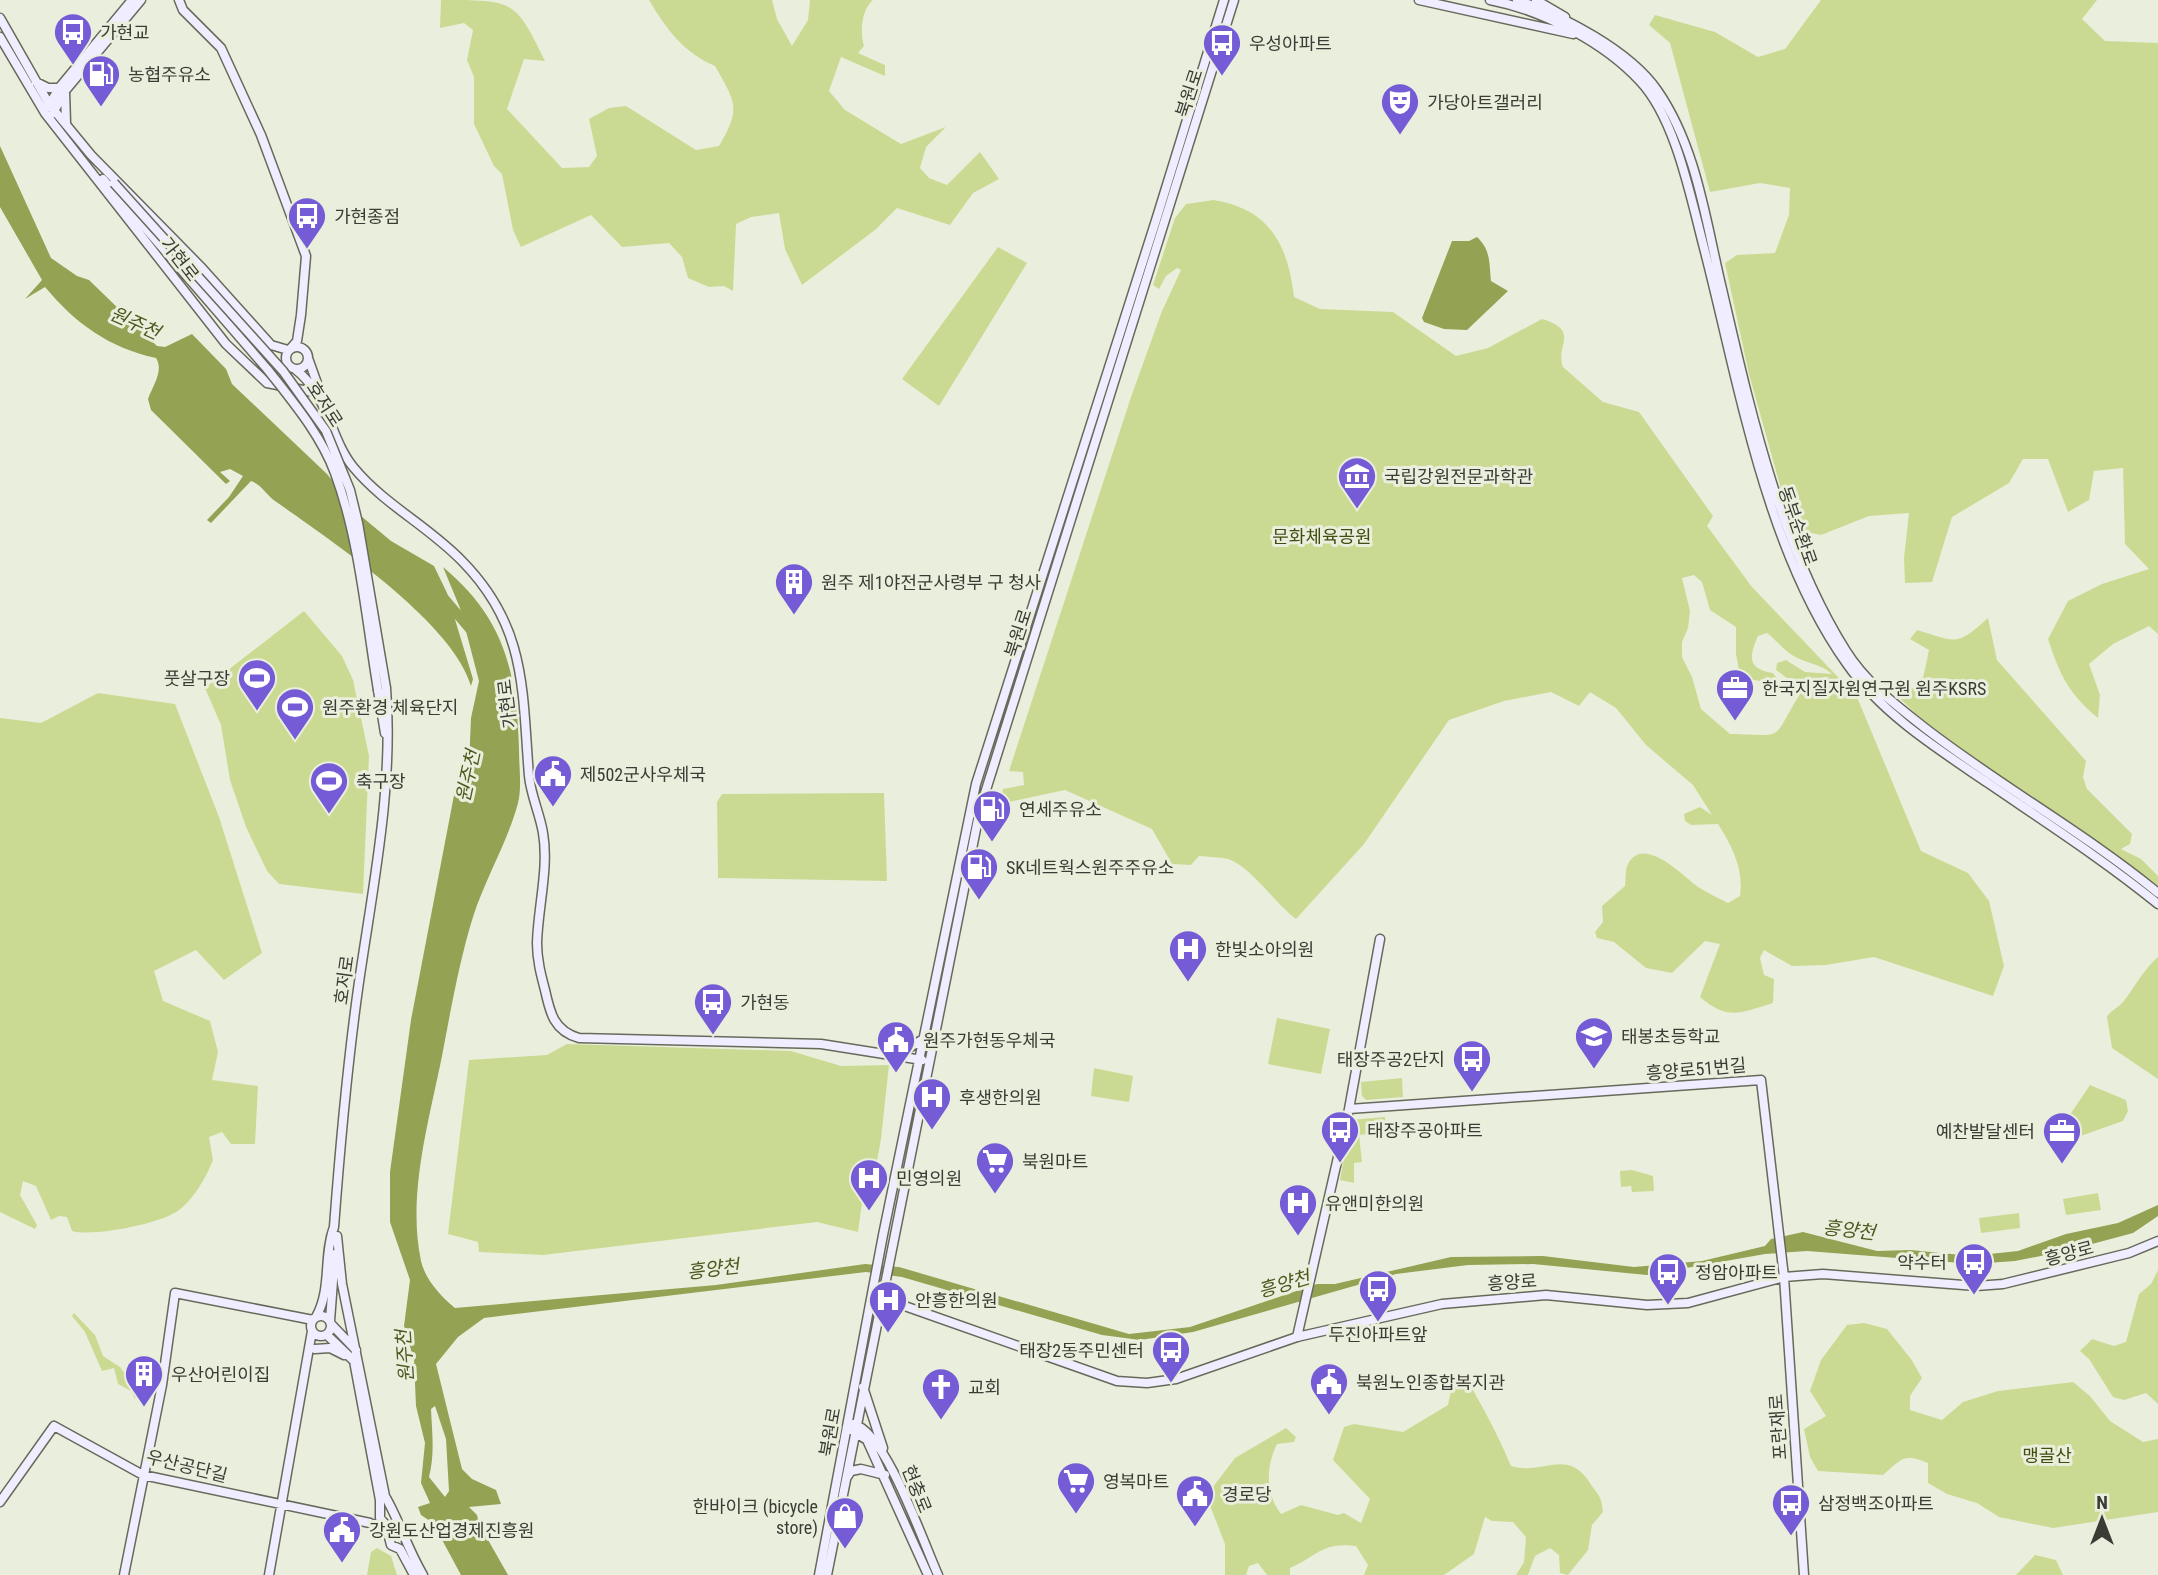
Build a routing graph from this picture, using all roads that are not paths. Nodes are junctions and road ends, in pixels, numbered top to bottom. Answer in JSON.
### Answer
{"nodes":[{"id":1,"x":132,"y":0,"type":"edge"},
{"id":2,"x":141,"y":0,"type":"edge"},
{"id":3,"x":179,"y":0,"type":"edge"},
{"id":4,"x":1224,"y":0,"type":"edge"},
{"id":5,"x":1234,"y":0,"type":"edge"},
{"id":6,"x":1419,"y":0,"type":"edge"},
{"id":7,"x":1490,"y":0,"type":"edge"},
{"id":8,"x":1517,"y":0,"type":"edge"},
{"id":9,"x":1536,"y":0,"type":"edge"},
{"id":10,"x":0,"y":18,"type":"edge"},
{"id":11,"x":1585,"y":36,"type":"junction"},
{"id":12,"x":0,"y":37,"type":"edge"},
{"id":13,"x":1214,"y":50,"type":"junction"},
{"id":14,"x":36,"y":82,"type":"junction"},
{"id":15,"x":62,"y":90,"type":"junction"},
{"id":16,"x":52,"y":107,"type":"junction"},
{"id":17,"x":47,"y":116,"type":"junction"},
{"id":18,"x":66,"y":123,"type":"junction"},
{"id":19,"x":1188,"y":132,"type":"junction"},
{"id":20,"x":88,"y":157,"type":"junction"},
{"id":21,"x":109,"y":182,"type":"junction"},
{"id":22,"x":301,"y":315,"type":"junction"},
{"id":23,"x":290,"y":349,"type":"junction"},
{"id":24,"x":307,"y":354,"type":"junction"},
{"id":25,"x":295,"y":369,"type":"junction"},
{"id":26,"x":315,"y":393,"type":"junction"},
{"id":27,"x":325,"y":406,"type":"junction"},
{"id":28,"x":976,"y":784,"type":"junction"},
{"id":29,"x":987,"y":785,"type":"junction"},
{"id":30,"x":2158,"y":893,"type":"edge"},
{"id":31,"x":2158,"y":904,"type":"edge"},
{"id":32,"x":1380,"y":939,"type":"dead end"},
{"id":33,"x":946,"y":946,"type":"junction"},
{"id":34,"x":923,"y":1039,"type":"junction"},
{"id":35,"x":886,"y":1054,"type":"junction"},
{"id":36,"x":918,"y":1060,"type":"junction"},
{"id":37,"x":928,"y":1061,"type":"junction"},
{"id":38,"x":1349,"y":1108,"type":"junction"},
{"id":39,"x":335,"y":1231,"type":"junction"},
{"id":40,"x":2158,"y":1241,"type":"edge"},
{"id":41,"x":1784,"y":1277,"type":"junction"},
{"id":42,"x":872,"y":1298,"type":"junction"},
{"id":43,"x":882,"y":1300,"type":"junction"},
{"id":44,"x":331,"y":1322,"type":"junction"},
{"id":45,"x":313,"y":1324,"type":"junction"},
{"id":46,"x":1298,"y":1333,"type":"junction"},
{"id":47,"x":325,"y":1336,"type":"junction"},
{"id":48,"x":312,"y":1352,"type":"junction"},
{"id":49,"x":358,"y":1352,"type":"junction"},
{"id":50,"x":357,"y":1382,"type":"junction"},
{"id":51,"x":863,"y":1387,"type":"junction"},
{"id":52,"x":852,"y":1427,"type":"junction"},
{"id":53,"x":884,"y":1450,"type":"junction"},
{"id":54,"x":143,"y":1475,"type":"junction"},
{"id":55,"x":885,"y":1475,"type":"junction"},
{"id":56,"x":846,"y":1479,"type":"junction"},
{"id":57,"x":0,"y":1502,"type":"edge"},
{"id":58,"x":282,"y":1504,"type":"junction"},
{"id":59,"x":390,"y":1504,"type":"junction"},
{"id":60,"x":381,"y":1506,"type":"junction"},
{"id":61,"x":905,"y":1513,"type":"junction"},
{"id":62,"x":380,"y":1518,"type":"junction"},
{"id":63,"x":370,"y":1523,"type":"junction"},
{"id":64,"x":389,"y":1534,"type":"junction"},
{"id":65,"x":399,"y":1546,"type":"junction"},
{"id":66,"x":405,"y":1558,"type":"junction"},
{"id":67,"x":124,"y":1575,"type":"edge"},
{"id":68,"x":269,"y":1575,"type":"edge"},
{"id":69,"x":414,"y":1575,"type":"edge"},
{"id":70,"x":423,"y":1575,"type":"edge"},
{"id":71,"x":820,"y":1575,"type":"edge"},
{"id":72,"x":827,"y":1575,"type":"edge"},
{"id":73,"x":928,"y":1575,"type":"edge"},
{"id":74,"x":938,"y":1575,"type":"edge"},
{"id":75,"x":1804,"y":1575,"type":"edge"}],
"edges":[{"from":1,"to":15,"type":"street"},
{"from":2,"to":15,"type":"street"},
{"from":3,"to":22,"type":"street"},
{"from":4,"to":13,"type":"street","name":"북원로"},
{"from":5,"to":13,"type":"street","name":"북원로"},
{"from":6,"to":11,"type":"street"},
{"from":7,"to":11,"type":"street"},
{"from":8,"to":11,"type":"street"},
{"from":9,"to":11,"type":"street"},
{"from":10,"to":14,"type":"street","name":"호저로"},
{"from":11,"to":30,"type":"street","name":"동부순환로"},
{"from":11,"to":31,"type":"street","name":"동부순환로"},
{"from":12,"to":17,"type":"street","name":"호저로"},
{"from":13,"to":19,"type":"street","name":"북원로"},
{"from":14,"to":15,"type":"street"},
{"from":14,"to":16,"type":"street","name":"호저로"},
{"from":15,"to":16,"type":"street"},
{"from":15,"to":18,"type":"street"},
{"from":16,"to":17,"type":"street"},
{"from":16,"to":18,"type":"street","name":"호저로"},
{"from":17,"to":20,"type":"street","name":"호저로"},
{"from":18,"to":20,"type":"street","name":"호저로"},
{"from":19,"to":28,"type":"street","name":"북원로"},
{"from":19,"to":29,"type":"street","name":"북원로"},
{"from":20,"to":21,"type":"street","name":"호저로"},
{"from":21,"to":23,"type":"street"},
{"from":21,"to":26,"type":"street","name":"가현로"},
{"from":21,"to":39,"type":"street","name":"호저로","bridge":true},
{"from":22,"to":23,"type":"street"},
{"from":22,"to":24,"type":"street"},
{"from":23,"to":24,"type":"street"},
{"from":23,"to":25,"type":"street"},
{"from":24,"to":25,"type":"street"},
{"from":24,"to":27,"type":"street"},
{"from":25,"to":26,"type":"street"},
{"from":26,"to":27,"type":"street","name":"가현로"},
{"from":27,"to":35,"type":"street","name":"가현로"},
{"from":28,"to":29,"type":"street"},
{"from":28,"to":33,"type":"street","name":"북원로"},
{"from":29,"to":33,"type":"street","name":"북원로"},
{"from":32,"to":38,"type":"street"},
{"from":33,"to":34,"type":"street","name":"북원로"},
{"from":33,"to":37,"type":"street","name":"북원로"},
{"from":34,"to":35,"type":"street"},
{"from":34,"to":36,"type":"street","name":"북원로"},
{"from":35,"to":36,"type":"street","name":"가현로"},
{"from":36,"to":37,"type":"street","name":"가현로"},
{"from":36,"to":42,"type":"street","name":"북원로"},
{"from":37,"to":43,"type":"street","name":"북원로"},
{"from":38,"to":41,"type":"street","name":"흥양로51번길"},
{"from":38,"to":46,"type":"street"},
{"from":39,"to":44,"type":"street"},
{"from":39,"to":45,"type":"street"},
{"from":39,"to":49,"type":"street"},
{"from":40,"to":41,"type":"street","name":"흥양로"},
{"from":41,"to":46,"type":"street","name":"흥양로"},
{"from":41,"to":75,"type":"street","name":"포란재로"},
{"from":42,"to":43,"type":"street","name":"흥양로"},
{"from":42,"to":52,"type":"street","name":"북원로"},
{"from":43,"to":46,"type":"street","name":"흥양로"},
{"from":43,"to":51,"type":"street","name":"북원로"},
{"from":44,"to":45,"type":"street"},
{"from":44,"to":47,"type":"street"},
{"from":44,"to":49,"type":"street"},
{"from":45,"to":47,"type":"street"},
{"from":45,"to":48,"type":"street"},
{"from":45,"to":54,"type":"street"},
{"from":47,"to":48,"type":"street"},
{"from":47,"to":50,"type":"street"},
{"from":48,"to":50,"type":"street"},
{"from":48,"to":58,"type":"street"},
{"from":49,"to":59,"type":"street"},
{"from":50,"to":60,"type":"street"},
{"from":51,"to":52,"type":"street","name":"북원로"},
{"from":51,"to":53,"type":"street"},
{"from":52,"to":53,"type":"street","name":"현충로"},
{"from":52,"to":55,"type":"street","name":"현충로"},
{"from":52,"to":56,"type":"street","name":"북원로"},
{"from":52,"to":71,"type":"street","name":"북원로"},
{"from":53,"to":61,"type":"street","name":"현충로"},
{"from":54,"to":57,"type":"street","name":"우산공단길"},
{"from":54,"to":58,"type":"street","name":"우산공단길"},
{"from":54,"to":67,"type":"street"},
{"from":55,"to":56,"type":"street"},
{"from":55,"to":61,"type":"street","name":"현충로"},
{"from":56,"to":72,"type":"street","name":"북원로"},
{"from":58,"to":63,"type":"street","name":"우산공단길"},
{"from":58,"to":68,"type":"street"},
{"from":59,"to":60,"type":"street"},
{"from":59,"to":65,"type":"street"},
{"from":60,"to":62,"type":"street"},
{"from":61,"to":73,"type":"street","name":"현충로"},
{"from":61,"to":74,"type":"street","name":"현충로"},
{"from":62,"to":63,"type":"street"},
{"from":62,"to":64,"type":"street"},
{"from":63,"to":64,"type":"street","name":"우산공단길"},
{"from":64,"to":65,"type":"street"},
{"from":65,"to":66,"type":"street"},
{"from":65,"to":66,"type":"street"},
{"from":65,"to":70,"type":"street"},
{"from":66,"to":69,"type":"street"}]}
